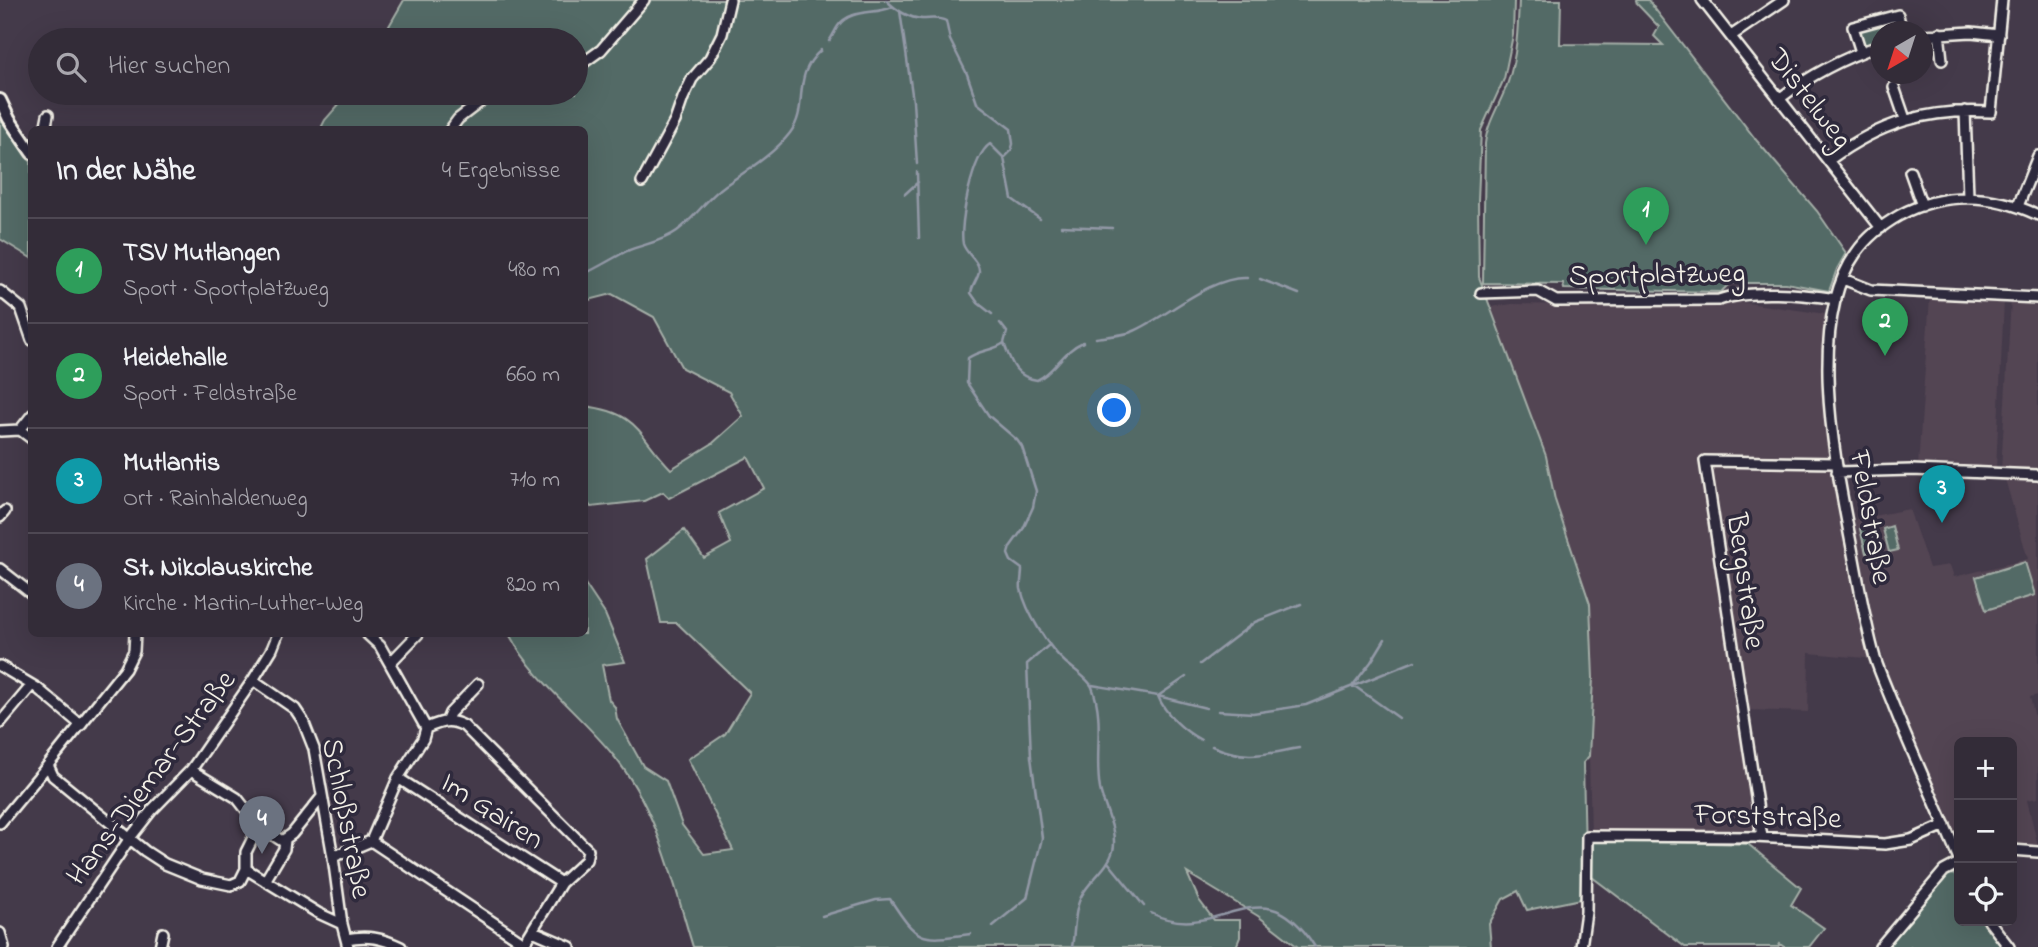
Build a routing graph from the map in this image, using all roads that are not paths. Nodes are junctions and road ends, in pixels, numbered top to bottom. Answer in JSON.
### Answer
{"nodes":[{"id":1,"x":644,"y":0,"type":"edge"},
{"id":2,"x":730,"y":0,"type":"edge"},
{"id":3,"x":1702,"y":0,"type":"edge"},
{"id":4,"x":2002,"y":0,"type":"edge"},
{"id":5,"x":1779,"y":1,"type":"edge"},
{"id":6,"x":1876,"y":21,"type":"edge"},
{"id":7,"x":1899,"y":21,"type":"edge"},
{"id":8,"x":1870,"y":22,"type":"edge"},
{"id":9,"x":1939,"y":33,"type":"junction"},
{"id":10,"x":1933,"y":34,"type":"edge"},
{"id":11,"x":1998,"y":35,"type":"junction"},
{"id":12,"x":1731,"y":36,"type":"junction"},
{"id":13,"x":1870,"y":49,"type":"edge"},
{"id":14,"x":1861,"y":52,"type":"junction"},
{"id":15,"x":588,"y":59,"type":"edge"},
{"id":16,"x":1942,"y":60,"type":"dead end"},
{"id":17,"x":1895,"y":87,"type":"dead end"},
{"id":18,"x":1779,"y":99,"type":"junction"},
{"id":19,"x":0,"y":100,"type":"edge"},
{"id":20,"x":476,"y":105,"type":"edge"},
{"id":21,"x":1965,"y":111,"type":"junction"},
{"id":22,"x":48,"y":115,"type":"dead end"},
{"id":23,"x":1905,"y":119,"type":"junction"},
{"id":24,"x":46,"y":126,"type":"edge"},
{"id":25,"x":453,"y":126,"type":"edge"},
{"id":26,"x":28,"y":147,"type":"edge"},
{"id":27,"x":2038,"y":156,"type":"edge"},
{"id":28,"x":1829,"y":160,"type":"junction"},
{"id":29,"x":1910,"y":172,"type":"dead end"},
{"id":30,"x":642,"y":182,"type":"dead end"},
{"id":31,"x":1968,"y":197,"type":"junction"},
{"id":32,"x":1922,"y":206,"type":"junction"},
{"id":33,"x":2018,"y":206,"type":"junction"},
{"id":34,"x":2038,"y":215,"type":"edge"},
{"id":35,"x":1881,"y":228,"type":"junction"},
{"id":36,"x":1843,"y":279,"type":"junction"},
{"id":37,"x":0,"y":291,"type":"edge"},
{"id":38,"x":1481,"y":293,"type":"dead end"},
{"id":39,"x":2038,"y":298,"type":"edge"},
{"id":40,"x":1836,"y":299,"type":"junction"},
{"id":41,"x":28,"y":325,"type":"edge"},
{"id":42,"x":28,"y":420,"type":"edge"},
{"id":43,"x":20,"y":430,"type":"junction"},
{"id":44,"x":0,"y":431,"type":"edge"},
{"id":45,"x":28,"y":436,"type":"edge"},
{"id":46,"x":1837,"y":468,"type":"junction"},
{"id":47,"x":2038,"y":475,"type":"edge"},
{"id":48,"x":0,"y":569,"type":"edge"},
{"id":49,"x":28,"y":591,"type":"edge"},
{"id":50,"x":135,"y":637,"type":"edge"},
{"id":51,"x":278,"y":637,"type":"edge"},
{"id":52,"x":370,"y":637,"type":"edge"},
{"id":53,"x":415,"y":637,"type":"edge"},
{"id":54,"x":390,"y":663,"type":"junction"},
{"id":55,"x":0,"y":666,"type":"edge"},
{"id":56,"x":253,"y":680,"type":"junction"},
{"id":57,"x":478,"y":684,"type":"dead end"},
{"id":58,"x":32,"y":685,"type":"junction"},
{"id":59,"x":447,"y":720,"type":"junction"},
{"id":60,"x":0,"y":723,"type":"edge"},
{"id":61,"x":81,"y":724,"type":"junction"},
{"id":62,"x":426,"y":728,"type":"junction"},
{"id":63,"x":48,"y":765,"type":"junction"},
{"id":64,"x":191,"y":770,"type":"junction"},
{"id":65,"x":398,"y":778,"type":"junction"},
{"id":66,"x":321,"y":798,"type":"junction"},
{"id":67,"x":0,"y":823,"type":"edge"},
{"id":68,"x":1945,"y":825,"type":"junction"},
{"id":69,"x":259,"y":826,"type":"junction"},
{"id":70,"x":1762,"y":837,"type":"junction"},
{"id":71,"x":130,"y":838,"type":"junction"},
{"id":72,"x":285,"y":840,"type":"junction"},
{"id":73,"x":371,"y":841,"type":"junction"},
{"id":74,"x":1954,"y":848,"type":"edge"},
{"id":75,"x":2017,"y":850,"type":"edge"},
{"id":76,"x":2038,"y":852,"type":"edge"},
{"id":77,"x":333,"y":857,"type":"junction"},
{"id":78,"x":1956,"y":863,"type":"edge"},
{"id":79,"x":246,"y":869,"type":"junction"},
{"id":80,"x":265,"y":881,"type":"junction"},
{"id":81,"x":561,"y":883,"type":"junction"},
{"id":82,"x":342,"y":924,"type":"junction"},
{"id":83,"x":1993,"y":926,"type":"edge"},
{"id":84,"x":533,"y":931,"type":"junction"},
{"id":85,"x":0,"y":933,"type":"edge"},
{"id":86,"x":163,"y":933,"type":"dead end"},
{"id":87,"x":347,"y":943,"type":"edge"},
{"id":88,"x":523,"y":945,"type":"edge"},
{"id":89,"x":58,"y":946,"type":"edge"},
{"id":90,"x":4,"y":947,"type":"edge"},
{"id":91,"x":160,"y":947,"type":"edge"},
{"id":92,"x":401,"y":947,"type":"edge"},
{"id":93,"x":570,"y":947,"type":"edge"},
{"id":94,"x":1581,"y":947,"type":"edge"},
{"id":95,"x":1881,"y":947,"type":"edge"},
{"id":96,"x":2009,"y":947,"type":"edge"}],
"edges":[{"from":1,"to":15,"type":"street"},
{"from":2,"to":30,"type":"street"},
{"from":3,"to":12,"type":"street","name":"Distelweg"},
{"from":4,"to":11,"type":"street"},
{"from":5,"to":12,"type":"street"},
{"from":6,"to":7,"type":"street"},
{"from":8,"to":14,"type":"street"},
{"from":9,"to":10,"type":"street"},
{"from":9,"to":11,"type":"street"},
{"from":9,"to":16,"type":"street"},
{"from":11,"to":21,"type":"street"},
{"from":12,"to":18,"type":"street","name":"Distelweg"},
{"from":13,"to":14,"type":"street"},
{"from":14,"to":18,"type":"street"},
{"from":17,"to":23,"type":"street"},
{"from":18,"to":28,"type":"street","name":"Distelweg"},
{"from":19,"to":26,"type":"street"},
{"from":20,"to":25,"type":"street"},
{"from":21,"to":23,"type":"street"},
{"from":21,"to":31,"type":"street"},
{"from":22,"to":24,"type":"street"},
{"from":23,"to":28,"type":"street"},
{"from":27,"to":33,"type":"street"},
{"from":28,"to":35,"type":"street","name":"Distelweg"},
{"from":29,"to":32,"type":"street"},
{"from":31,"to":32,"type":"street","name":"Feldstraße"},
{"from":31,"to":33,"type":"street","name":"Feldstraße"},
{"from":32,"to":35,"type":"street","name":"Feldstraße"},
{"from":33,"to":34,"type":"street","name":"Feldstraße"},
{"from":35,"to":36,"type":"street","name":"Feldstraße"},
{"from":36,"to":39,"type":"street"},
{"from":36,"to":40,"type":"street","name":"Feldstraße"},
{"from":37,"to":41,"type":"street"},
{"from":38,"to":40,"type":"street","name":"Sportplatzweg"},
{"from":40,"to":46,"type":"street","name":"Feldstraße"},
{"from":42,"to":43,"type":"street"},
{"from":43,"to":44,"type":"street"},
{"from":43,"to":45,"type":"street"},
{"from":46,"to":47,"type":"street"},
{"from":46,"to":68,"type":"street","name":"Feldstraße"},
{"from":46,"to":70,"type":"street","name":"Bergstraße"},
{"from":48,"to":49,"type":"street"},
{"from":50,"to":61,"type":"street"},
{"from":51,"to":56,"type":"street","name":"Hans-Diemar-Straße"},
{"from":52,"to":54,"type":"street"},
{"from":53,"to":54,"type":"street"},
{"from":54,"to":62,"type":"street"},
{"from":55,"to":58,"type":"street"},
{"from":56,"to":64,"type":"street","name":"Hans-Diemar-Straße"},
{"from":56,"to":66,"type":"street","name":"Schloßstraße"},
{"from":57,"to":59,"type":"street"},
{"from":58,"to":60,"type":"street"},
{"from":58,"to":61,"type":"street"},
{"from":59,"to":62,"type":"street"},
{"from":59,"to":81,"type":"street"},
{"from":61,"to":63,"type":"street"},
{"from":62,"to":65,"type":"street"},
{"from":63,"to":67,"type":"street"},
{"from":63,"to":71,"type":"street"},
{"from":64,"to":69,"type":"street"},
{"from":64,"to":71,"type":"street","name":"Hans-Diemar-Straße"},
{"from":65,"to":73,"type":"street"},
{"from":65,"to":81,"type":"street","name":"Im Gairen"},
{"from":66,"to":72,"type":"street"},
{"from":66,"to":77,"type":"street","name":"Schloßstraße"},
{"from":68,"to":70,"type":"street","name":"Forststraße"},
{"from":68,"to":74,"type":"street","name":"Feldstraße"},
{"from":69,"to":72,"type":"street"},
{"from":69,"to":79,"type":"street"},
{"from":70,"to":94,"type":"street","name":"Forststraße"},
{"from":71,"to":79,"type":"street"},
{"from":71,"to":89,"type":"street","name":"Hans-Diemar-Straße"},
{"from":72,"to":80,"type":"street"},
{"from":73,"to":77,"type":"street"},
{"from":73,"to":88,"type":"street"},
{"from":75,"to":76,"type":"street"},
{"from":77,"to":82,"type":"street","name":"Schloßstraße"},
{"from":78,"to":95,"type":"street"},
{"from":79,"to":80,"type":"street"},
{"from":80,"to":82,"type":"street"},
{"from":81,"to":84,"type":"street"},
{"from":82,"to":87,"type":"street","name":"Schloßstraße"},
{"from":83,"to":96,"type":"street"},
{"from":84,"to":88,"type":"street"},
{"from":84,"to":93,"type":"street"},
{"from":85,"to":90,"type":"street"},
{"from":86,"to":91,"type":"street"},
{"from":87,"to":92,"type":"street"}]}
